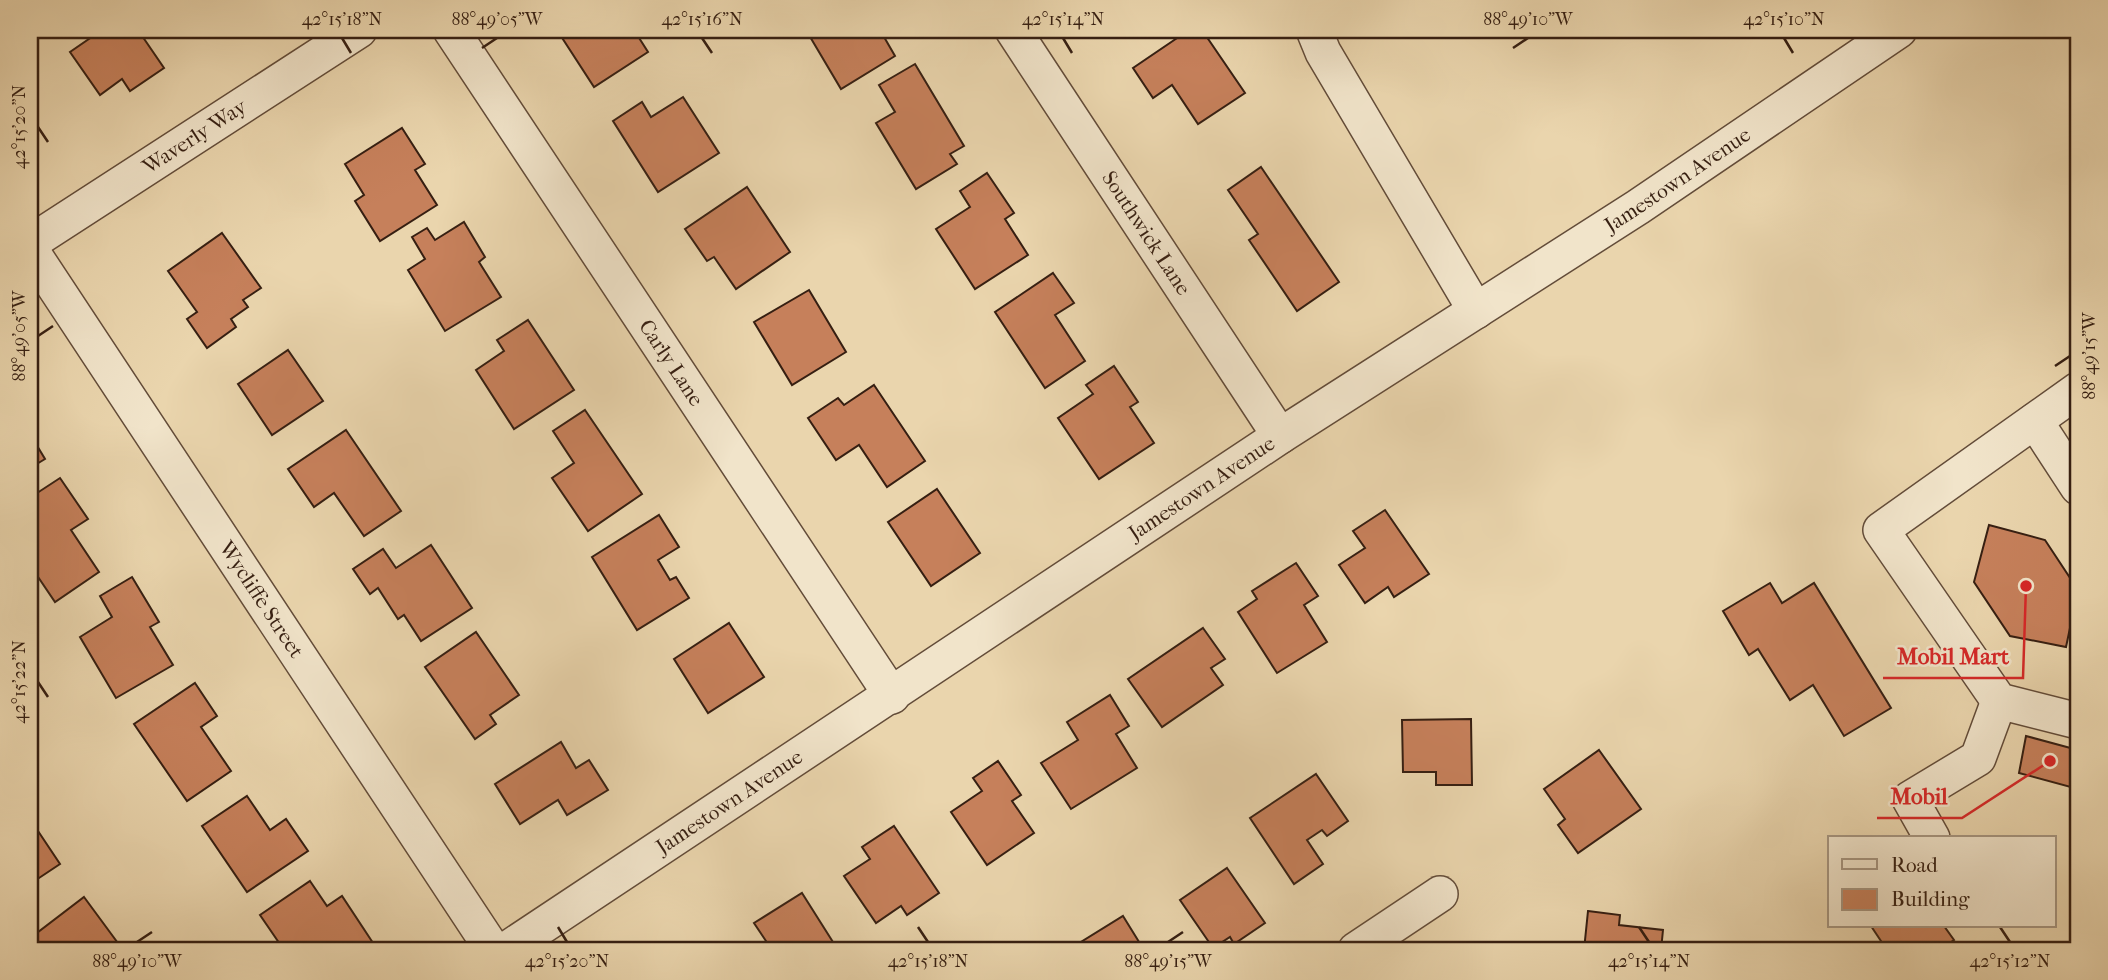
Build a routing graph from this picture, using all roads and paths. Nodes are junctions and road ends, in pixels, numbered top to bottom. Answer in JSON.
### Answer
{"nodes":[{"id":1,"x":359,"y":30,"type":"edge"},
{"id":2,"x":451,"y":30,"type":"edge"},
{"id":3,"x":1013,"y":30,"type":"edge"},
{"id":4,"x":1314,"y":30,"type":"edge"},
{"id":5,"x":1899,"y":30,"type":"edge"},
{"id":6,"x":30,"y":243,"type":"edge"},
{"id":7,"x":30,"y":249,"type":"edge"},
{"id":8,"x":1476,"y":311,"type":"junction"},
{"id":9,"x":2078,"y":390,"type":"edge"},
{"id":10,"x":2035,"y":421,"type":"junction"},
{"id":11,"x":1280,"y":436,"type":"junction"},
{"id":12,"x":2078,"y":487,"type":"edge"},
{"id":13,"x":892,"y":696,"type":"junction"},
{"id":14,"x":1999,"y":701,"type":"junction"},
{"id":15,"x":2078,"y":721,"type":"edge"},
{"id":16,"x":1931,"y":836,"type":"edge"},
{"id":17,"x":1440,"y":894,"type":"dead end"},
{"id":18,"x":493,"y":950,"type":"edge"},
{"id":19,"x":506,"y":950,"type":"edge"},
{"id":20,"x":1356,"y":950,"type":"edge"}],
"edges":[{"from":1,"to":6,"type":"street","name":"Waverly Way"},
{"from":2,"to":13,"type":"street","name":"Carly Lane"},
{"from":3,"to":11,"type":"street","name":"Southwick Lane"},
{"from":4,"to":8,"type":"street"},
{"from":5,"to":8,"type":"street","name":"Jamestown Avenue"},
{"from":7,"to":18,"type":"street","name":"Wycliffe Street"},
{"from":8,"to":11,"type":"street","name":"Jamestown Avenue"},
{"from":9,"to":10,"type":"street"},
{"from":10,"to":12,"type":"street"},
{"from":10,"to":14,"type":"street"},
{"from":11,"to":13,"type":"street","name":"Jamestown Avenue"},
{"from":13,"to":19,"type":"street","name":"Jamestown Avenue"},
{"from":14,"to":15,"type":"street"},
{"from":14,"to":16,"type":"street"},
{"from":17,"to":20,"type":"street"}]}
